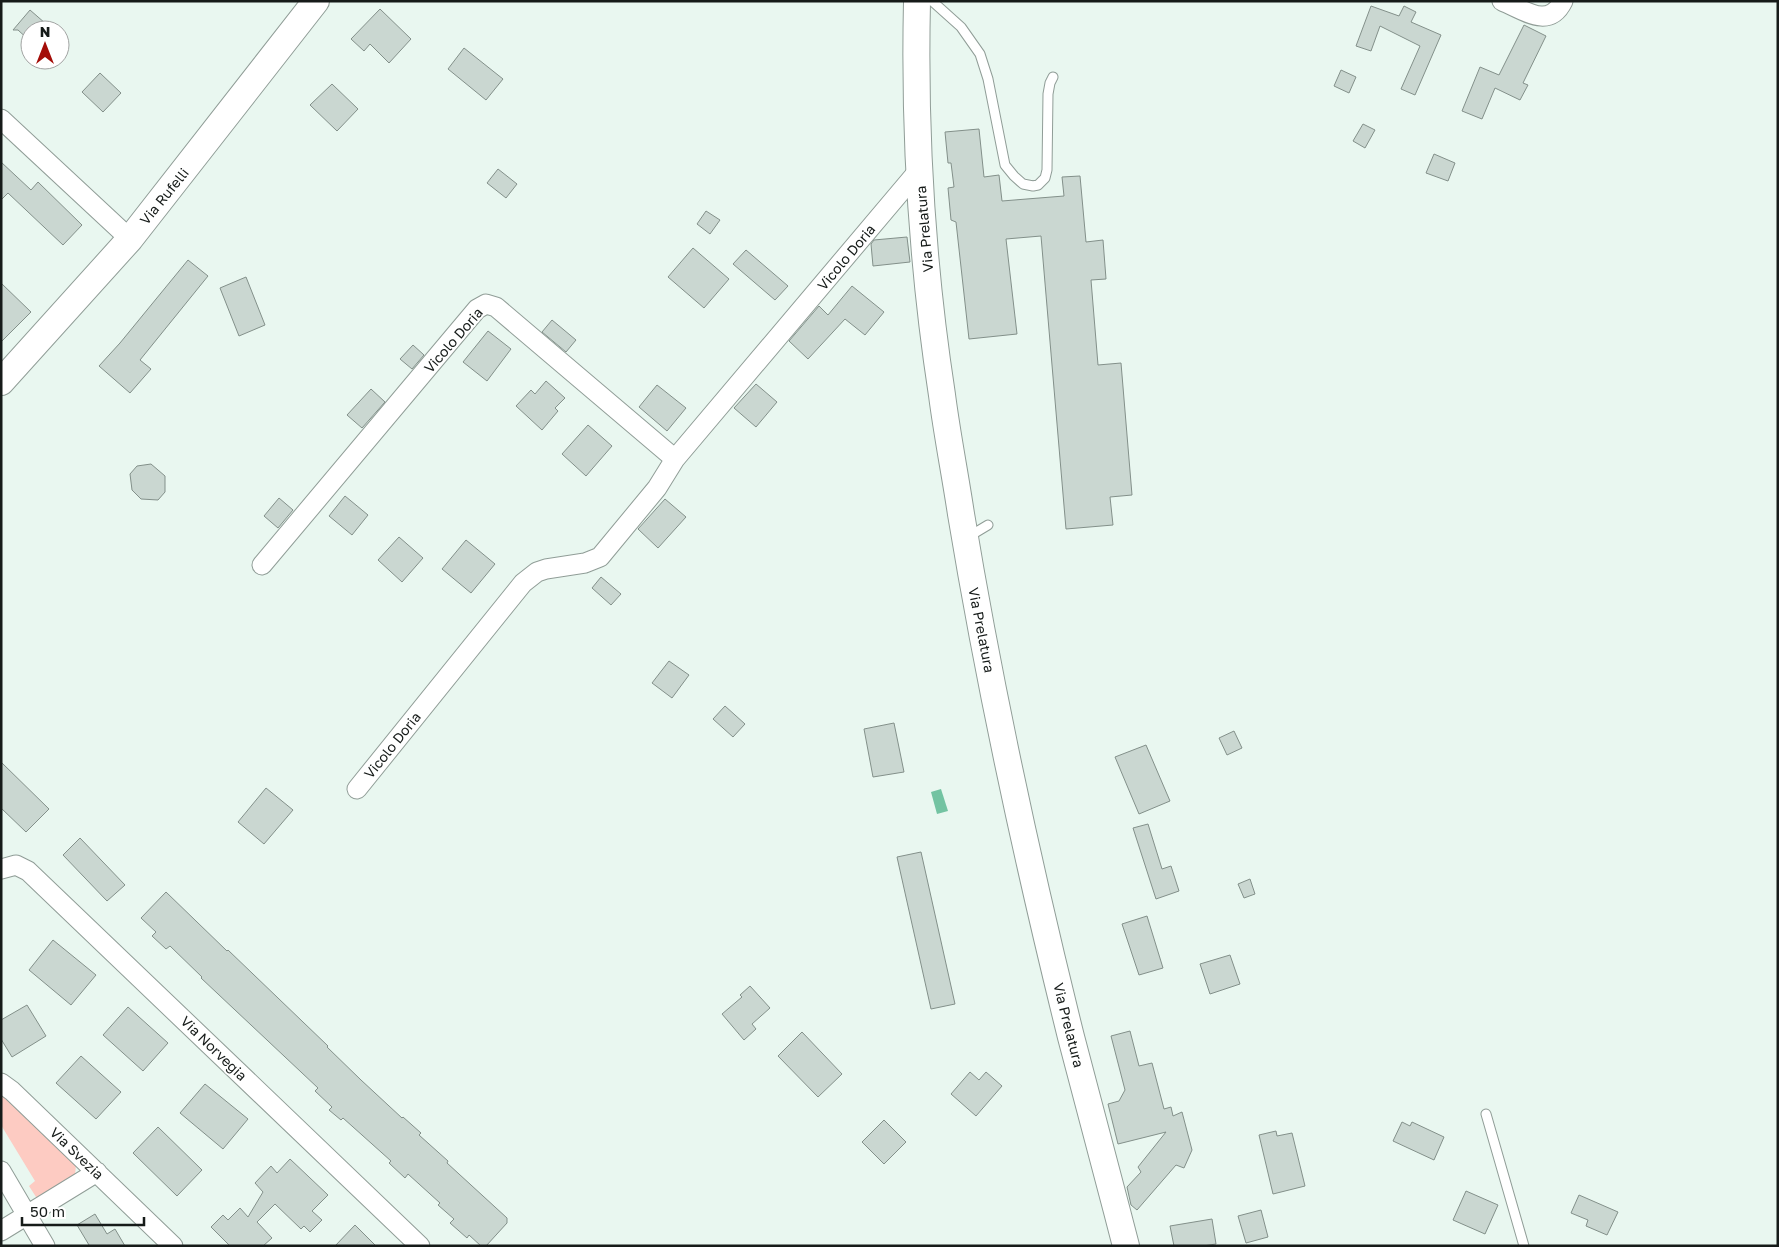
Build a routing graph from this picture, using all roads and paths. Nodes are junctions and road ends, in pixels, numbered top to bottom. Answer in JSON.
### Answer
{"nodes":[{"id":1,"x":316,"y":1,"type":"edge"},
{"id":2,"x":917,"y":1,"type":"edge"},
{"id":3,"x":932,"y":1,"type":"edge"},
{"id":4,"x":1502,"y":1,"type":"edge"},
{"id":5,"x":1563,"y":1,"type":"edge"},
{"id":6,"x":1054,"y":77,"type":"dead end"},
{"id":7,"x":1,"y":119,"type":"edge"},
{"id":8,"x":920,"y":170,"type":"junction"},
{"id":9,"x":130,"y":239,"type":"junction"},
{"id":10,"x":1,"y":382,"type":"edge"},
{"id":11,"x":675,"y":459,"type":"junction"},
{"id":12,"x":988,"y":525,"type":"dead end"},
{"id":13,"x":965,"y":538,"type":"junction"},
{"id":14,"x":262,"y":565,"type":"dead end"},
{"id":15,"x":356,"y":789,"type":"dead end"},
{"id":16,"x":1,"y":869,"type":"edge"},
{"id":17,"x":1,"y":1083,"type":"edge"},
{"id":18,"x":1486,"y":1114,"type":"dead end"},
{"id":19,"x":1,"y":1171,"type":"edge"},
{"id":20,"x":97,"y":1172,"type":"junction"},
{"id":21,"x":26,"y":1214,"type":"junction"},
{"id":22,"x":1,"y":1231,"type":"edge"},
{"id":23,"x":45,"y":1246,"type":"edge"},
{"id":24,"x":173,"y":1246,"type":"edge"},
{"id":25,"x":420,"y":1246,"type":"edge"},
{"id":26,"x":1126,"y":1246,"type":"edge"},
{"id":27,"x":1524,"y":1246,"type":"edge"}],
"edges":[{"from":1,"to":9,"type":"street","name":"Via Rufelli"},
{"from":2,"to":8,"type":"street","name":"Via Prelatura"},
{"from":3,"to":6,"type":"lane"},
{"from":4,"to":5,"type":"street"},
{"from":7,"to":9,"type":"street"},
{"from":8,"to":11,"type":"street","name":"Vicolo Doria"},
{"from":8,"to":13,"type":"street","name":"Via Prelatura"},
{"from":9,"to":10,"type":"street","name":"Via Rufelli"},
{"from":11,"to":14,"type":"street","name":"Vicolo Doria"},
{"from":11,"to":15,"type":"street","name":"Vicolo Doria"},
{"from":12,"to":13,"type":"lane"},
{"from":13,"to":26,"type":"street","name":"Via Prelatura"},
{"from":16,"to":25,"type":"street","name":"Via Norvegia"},
{"from":17,"to":20,"type":"street","name":"Via Svezia"},
{"from":18,"to":27,"type":"lane"},
{"from":19,"to":21,"type":"street"},
{"from":20,"to":21,"type":"street"},
{"from":20,"to":24,"type":"street","name":"Via Svezia"},
{"from":21,"to":22,"type":"street"},
{"from":21,"to":23,"type":"street"}]}
